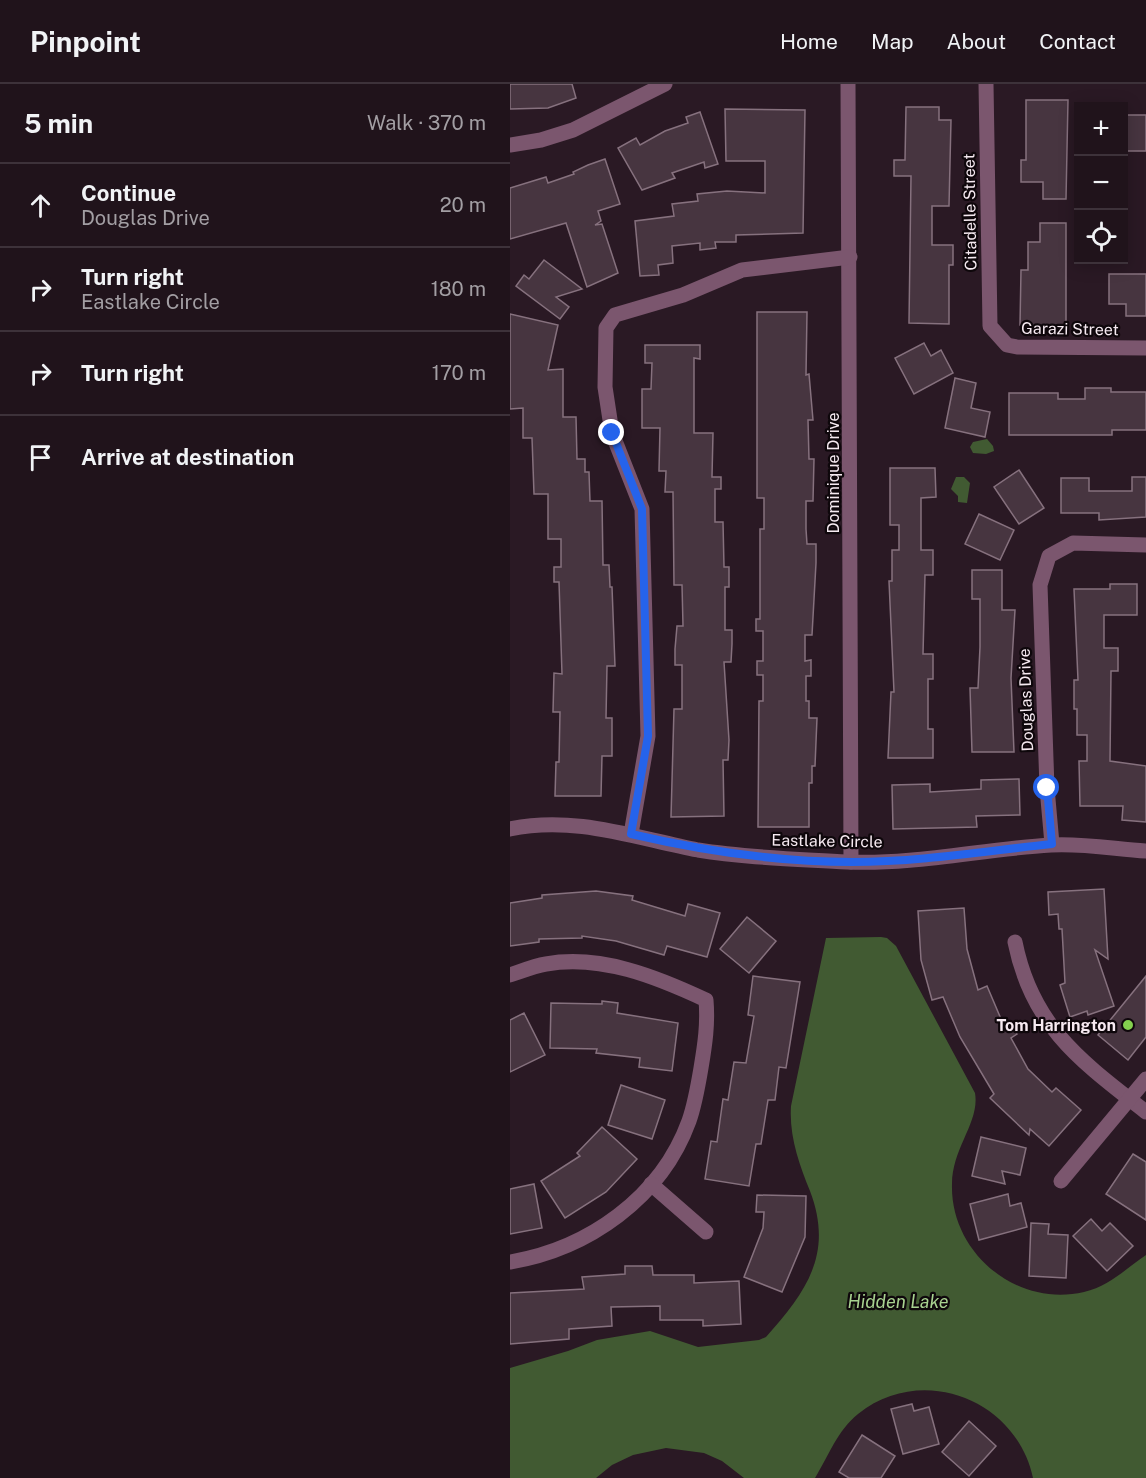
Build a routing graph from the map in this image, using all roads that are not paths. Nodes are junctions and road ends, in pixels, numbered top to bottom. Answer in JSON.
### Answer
{"nodes":[{"id":1,"x":665,"y":84,"type":"edge"},
{"id":2,"x":848,"y":84,"type":"edge"},
{"id":3,"x":986,"y":84,"type":"edge"},
{"id":4,"x":510,"y":145,"type":"edge"},
{"id":5,"x":850,"y":257,"type":"junction"},
{"id":6,"x":997,"y":337,"type":"joint"},
{"id":7,"x":1146,"y":348,"type":"edge"},
{"id":8,"x":1146,"y":545,"type":"edge"},
{"id":9,"x":510,"y":830,"type":"edge"},
{"id":10,"x":631,"y":834,"type":"junction"},
{"id":11,"x":1052,"y":844,"type":"junction"},
{"id":12,"x":1146,"y":851,"type":"edge"},
{"id":13,"x":851,"y":862,"type":"junction"},
{"id":14,"x":1015,"y":942,"type":"dead end"},
{"id":15,"x":510,"y":975,"type":"edge"},
{"id":16,"x":1146,"y":1080,"type":"edge"},
{"id":17,"x":1130,"y":1099,"type":"junction"},
{"id":18,"x":1146,"y":1112,"type":"edge"},
{"id":19,"x":1061,"y":1181,"type":"dead end"},
{"id":20,"x":651,"y":1184,"type":"junction"},
{"id":21,"x":706,"y":1232,"type":"dead end"},
{"id":22,"x":510,"y":1262,"type":"edge"}],
"edges":[{"from":1,"to":4,"type":"street"},
{"from":2,"to":5,"type":"street","name":"Dominique Drive"},
{"from":3,"to":6,"type":"street","name":"Citadelle Street"},
{"from":5,"to":10,"type":"street"},
{"from":5,"to":13,"type":"street","name":"Dominique Drive"},
{"from":6,"to":7,"type":"street","name":"Garazi Street"},
{"from":8,"to":11,"type":"street","name":"Douglas Drive"},
{"from":9,"to":10,"type":"street","name":"Eastlake Circle"},
{"from":10,"to":13,"type":"street","name":"Eastlake Circle"},
{"from":11,"to":12,"type":"street","name":"Eastlake Circle"},
{"from":11,"to":13,"type":"street","name":"Eastlake Circle"},
{"from":14,"to":17,"type":"street"},
{"from":15,"to":20,"type":"street"},
{"from":16,"to":17,"type":"street"},
{"from":17,"to":18,"type":"street"},
{"from":17,"to":19,"type":"street"},
{"from":20,"to":21,"type":"street"},
{"from":20,"to":22,"type":"street"}]}
